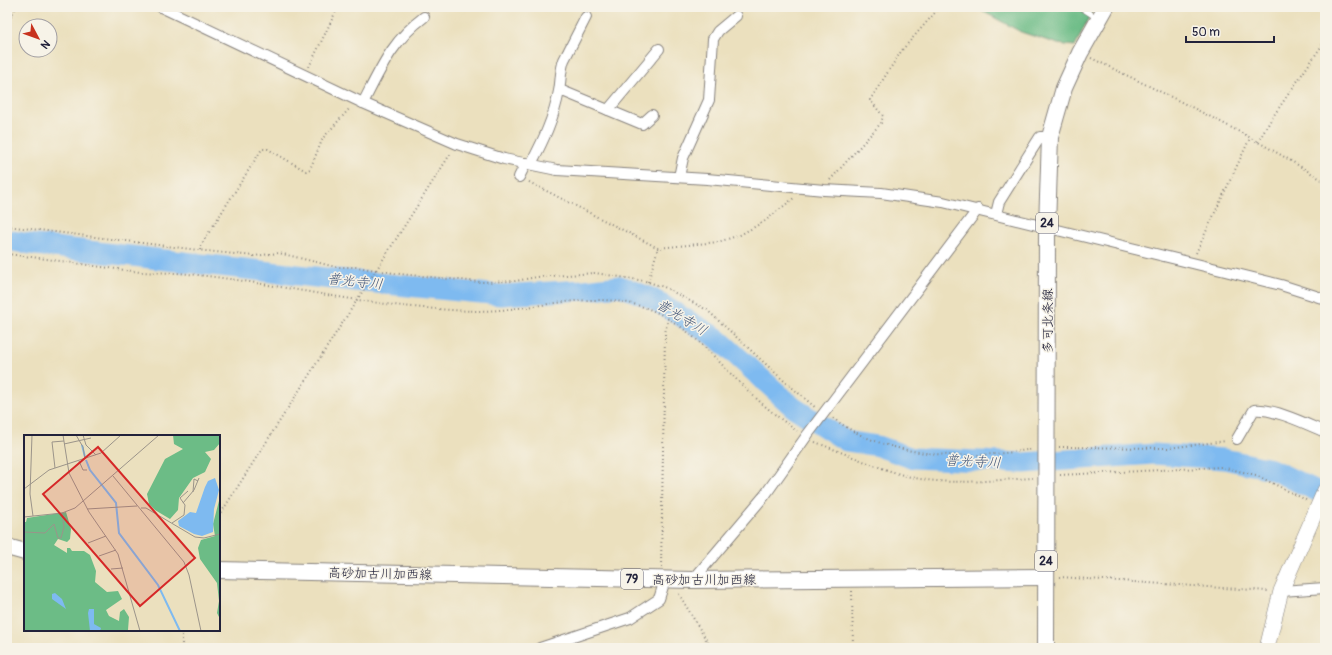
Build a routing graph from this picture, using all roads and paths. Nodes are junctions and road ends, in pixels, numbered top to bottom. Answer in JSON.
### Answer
{"nodes":[{"id":1,"x":16,"y":7,"type":"edge"},
{"id":2,"x":161,"y":7,"type":"edge"},
{"id":3,"x":338,"y":7,"type":"edge"},
{"id":4,"x":940,"y":7,"type":"edge"},
{"id":5,"x":1080,"y":7,"type":"edge"},
{"id":6,"x":1102,"y":13,"type":"edge"},
{"id":7,"x":736,"y":16,"type":"dead end"},
{"id":8,"x":424,"y":17,"type":"dead end"},
{"id":9,"x":586,"y":17,"type":"dead end"},
{"id":10,"x":7,"y":24,"type":"edge"},
{"id":11,"x":1325,"y":41,"type":"edge"},
{"id":12,"x":659,"y":49,"type":"dead end"},
{"id":13,"x":1080,"y":53,"type":"junction"},
{"id":14,"x":305,"y":74,"type":"junction"},
{"id":15,"x":560,"y":90,"type":"junction"},
{"id":16,"x":360,"y":101,"type":"junction"},
{"id":17,"x":608,"y":110,"type":"junction"},
{"id":18,"x":652,"y":115,"type":"dead end"},
{"id":19,"x":1050,"y":137,"type":"junction"},
{"id":20,"x":1250,"y":138,"type":"junction"},
{"id":21,"x":1258,"y":142,"type":"junction"},
{"id":22,"x":457,"y":144,"type":"junction"},
{"id":23,"x":528,"y":164,"type":"junction"},
{"id":24,"x":520,"y":177,"type":"joint"},
{"id":25,"x":679,"y":178,"type":"junction"},
{"id":26,"x":1325,"y":182,"type":"edge"},
{"id":27,"x":800,"y":188,"type":"junction"},
{"id":28,"x":824,"y":190,"type":"junction"},
{"id":29,"x":978,"y":209,"type":"junction"},
{"id":30,"x":996,"y":214,"type":"junction"},
{"id":31,"x":7,"y":226,"type":"edge"},
{"id":32,"x":1047,"y":226,"type":"junction"},
{"id":33,"x":658,"y":248,"type":"junction"},
{"id":34,"x":200,"y":250,"type":"junction"},
{"id":35,"x":7,"y":254,"type":"edge"},
{"id":36,"x":1192,"y":262,"type":"junction"},
{"id":37,"x":376,"y":270,"type":"junction"},
{"id":38,"x":648,"y":282,"type":"junction"},
{"id":39,"x":356,"y":300,"type":"junction"},
{"id":40,"x":1325,"y":300,"type":"edge"},
{"id":41,"x":668,"y":319,"type":"junction"},
{"id":42,"x":825,"y":414,"type":"junction"},
{"id":43,"x":1325,"y":432,"type":"edge"},
{"id":44,"x":807,"y":436,"type":"junction"},
{"id":45,"x":1237,"y":439,"type":"joint"},
{"id":46,"x":1047,"y":449,"type":"junction"},
{"id":47,"x":1048,"y":475,"type":"junction"},
{"id":48,"x":1325,"y":490,"type":"edge"},
{"id":49,"x":1318,"y":506,"type":"junction"},
{"id":50,"x":220,"y":514,"type":"edge"},
{"id":51,"x":7,"y":547,"type":"edge"},
{"id":52,"x":24,"y":552,"type":"edge"},
{"id":53,"x":220,"y":570,"type":"edge"},
{"id":54,"x":1046,"y":577,"type":"junction"},
{"id":55,"x":852,"y":578,"type":"junction"},
{"id":56,"x":667,"y":580,"type":"junction"},
{"id":57,"x":693,"y":580,"type":"junction"},
{"id":58,"x":1325,"y":588,"type":"edge"},
{"id":59,"x":1281,"y":591,"type":"junction"},
{"id":60,"x":182,"y":631,"type":"edge"},
{"id":61,"x":182,"y":648,"type":"edge"},
{"id":62,"x":540,"y":648,"type":"edge"},
{"id":63,"x":711,"y":648,"type":"edge"},
{"id":64,"x":853,"y":648,"type":"edge"},
{"id":65,"x":1046,"y":648,"type":"edge"},
{"id":66,"x":1267,"y":648,"type":"edge"}],
"edges":[{"from":1,"to":10,"type":"path"},
{"from":2,"to":14,"type":"street"},
{"from":3,"to":14,"type":"path"},
{"from":4,"to":28,"type":"path"},
{"from":5,"to":6,"type":"lane"},
{"from":6,"to":13,"type":"main road","name":"多可北条線","number":"24"},
{"from":7,"to":25,"type":"street"},
{"from":8,"to":16,"type":"street"},
{"from":9,"to":15,"type":"street"},
{"from":11,"to":21,"type":"path"},
{"from":12,"to":17,"type":"street"},
{"from":13,"to":19,"type":"main road","name":"多可北条線","number":"24"},
{"from":13,"to":20,"type":"path"},
{"from":14,"to":16,"type":"street"},
{"from":15,"to":17,"type":"street"},
{"from":15,"to":23,"type":"street"},
{"from":16,"to":22,"type":"street"},
{"from":16,"to":34,"type":"path"},
{"from":17,"to":18,"type":"street"},
{"from":19,"to":30,"type":"street"},
{"from":19,"to":32,"type":"main road","name":"多可北条線","number":"24"},
{"from":20,"to":21,"type":"path"},
{"from":20,"to":36,"type":"path"},
{"from":21,"to":26,"type":"path"},
{"from":22,"to":23,"type":"street"},
{"from":22,"to":37,"type":"path"},
{"from":23,"to":24,"type":"street"},
{"from":23,"to":25,"type":"street"},
{"from":24,"to":33,"type":"path"},
{"from":25,"to":27,"type":"street"},
{"from":27,"to":28,"type":"street"},
{"from":27,"to":33,"type":"path"},
{"from":28,"to":29,"type":"street"},
{"from":29,"to":30,"type":"street"},
{"from":29,"to":42,"type":"street"},
{"from":30,"to":32,"type":"street"},
{"from":31,"to":34,"type":"path"},
{"from":32,"to":36,"type":"street"},
{"from":32,"to":46,"type":"main road","name":"多可北条線","number":"24"},
{"from":33,"to":38,"type":"path"},
{"from":34,"to":37,"type":"path"},
{"from":35,"to":39,"type":"path"},
{"from":36,"to":40,"type":"street"},
{"from":37,"to":38,"type":"path"},
{"from":37,"to":39,"type":"path"},
{"from":38,"to":42,"type":"path"},
{"from":39,"to":41,"type":"path"},
{"from":39,"to":50,"type":"path"},
{"from":41,"to":44,"type":"path"},
{"from":41,"to":56,"type":"path"},
{"from":42,"to":44,"type":"street"},
{"from":42,"to":46,"type":"path"},
{"from":43,"to":45,"type":"street"},
{"from":44,"to":47,"type":"path"},
{"from":44,"to":57,"type":"street"},
{"from":45,"to":46,"type":"path"},
{"from":46,"to":47,"type":"main road","name":"多可北条線","number":"24"},
{"from":47,"to":49,"type":"path"},
{"from":47,"to":54,"type":"main road","name":"多可北条線","number":"24"},
{"from":48,"to":49,"type":"street"},
{"from":49,"to":59,"type":"street"},
{"from":51,"to":52,"type":"main road"},
{"from":53,"to":56,"type":"main road","name":"高砂加古川加西線","number":"79"},
{"from":54,"to":55,"type":"main road","name":"高砂加古川加西線","number":"79"},
{"from":54,"to":59,"type":"path"},
{"from":54,"to":65,"type":"main road","name":"多可北条線","number":"24"},
{"from":55,"to":57,"type":"main road","name":"高砂加古川加西線","number":"79"},
{"from":55,"to":64,"type":"path"},
{"from":56,"to":57,"type":"main road","name":"高砂加古川加西線","number":"79"},
{"from":56,"to":62,"type":"street"},
{"from":56,"to":63,"type":"path"},
{"from":58,"to":59,"type":"street"},
{"from":59,"to":66,"type":"street"},
{"from":60,"to":61,"type":"path"}]}
